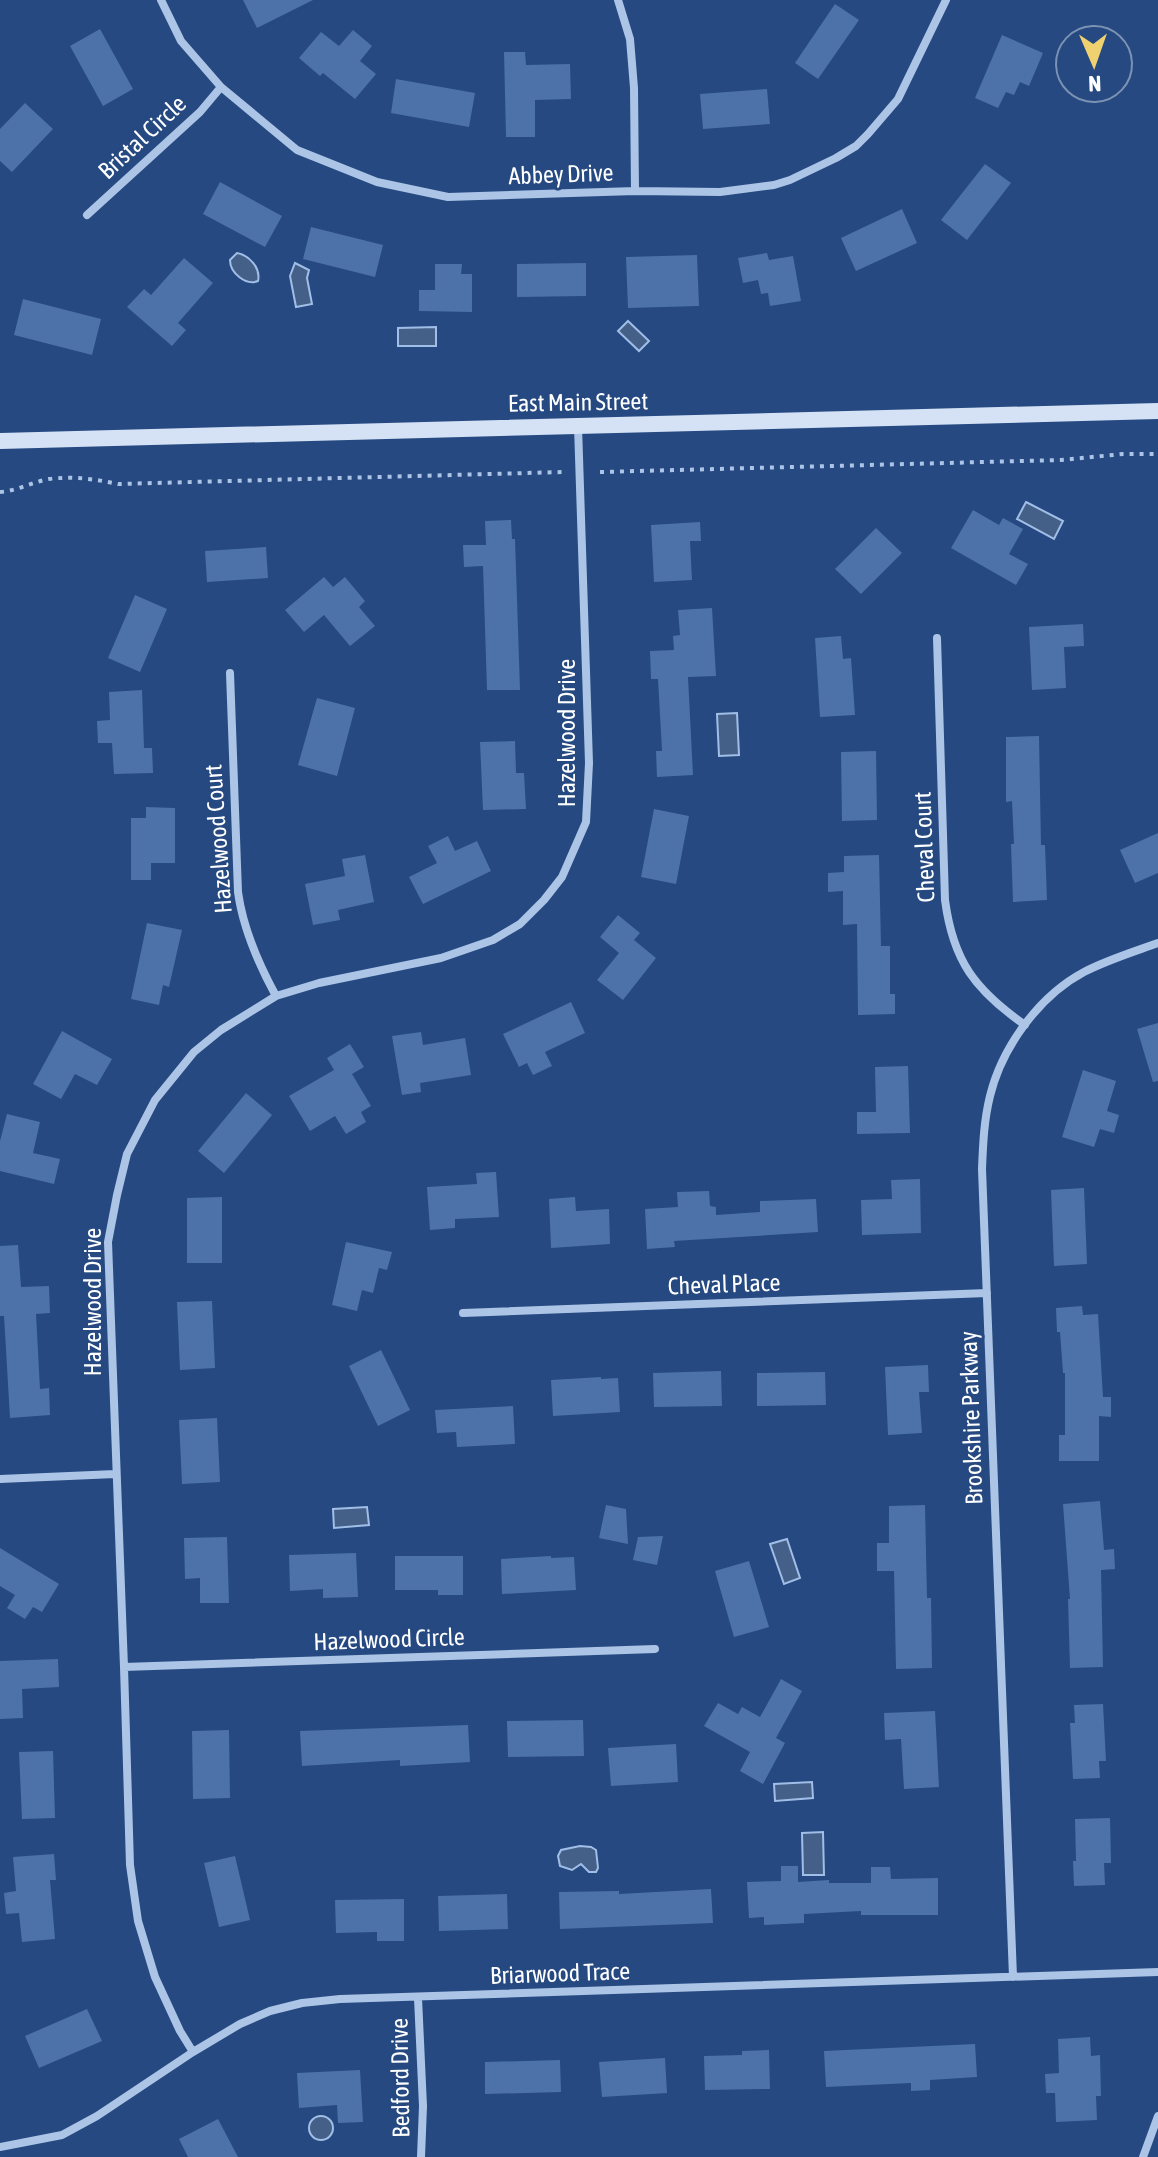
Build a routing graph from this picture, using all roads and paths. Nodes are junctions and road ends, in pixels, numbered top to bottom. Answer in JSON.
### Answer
{"nodes":[{"id":1,"x":161,"y":0,"type":"edge"},
{"id":2,"x":618,"y":0,"type":"edge"},
{"id":3,"x":946,"y":0,"type":"edge"},
{"id":4,"x":221,"y":87,"type":"junction"},
{"id":5,"x":635,"y":191,"type":"junction"},
{"id":6,"x":87,"y":215,"type":"dead end"},
{"id":7,"x":1158,"y":411,"type":"edge"},
{"id":8,"x":578,"y":426,"type":"junction"},
{"id":9,"x":0,"y":441,"type":"edge"},
{"id":10,"x":1158,"y":454,"type":"edge"},
{"id":11,"x":564,"y":472,"type":"dead end"},
{"id":12,"x":600,"y":472,"type":"dead end"},
{"id":13,"x":0,"y":492,"type":"edge"},
{"id":14,"x":937,"y":638,"type":"dead end"},
{"id":15,"x":230,"y":673,"type":"dead end"},
{"id":16,"x":1158,"y":943,"type":"edge"},
{"id":17,"x":276,"y":996,"type":"junction"},
{"id":18,"x":1025,"y":1025,"type":"junction"},
{"id":19,"x":987,"y":1293,"type":"junction"},
{"id":20,"x":463,"y":1313,"type":"dead end"},
{"id":21,"x":115,"y":1474,"type":"junction"},
{"id":22,"x":0,"y":1479,"type":"edge"},
{"id":23,"x":655,"y":1649,"type":"dead end"},
{"id":24,"x":124,"y":1667,"type":"junction"},
{"id":25,"x":1158,"y":1972,"type":"edge"},
{"id":26,"x":1013,"y":1977,"type":"junction"},
{"id":27,"x":418,"y":1998,"type":"junction"},
{"id":28,"x":193,"y":2052,"type":"junction"},
{"id":29,"x":1158,"y":2116,"type":"edge"},
{"id":30,"x":0,"y":2147,"type":"edge"},
{"id":31,"x":421,"y":2157,"type":"edge"},
{"id":32,"x":1143,"y":2157,"type":"edge"}],
"edges":[{"from":1,"to":4,"type":"street","name":"Abbey Drive"},
{"from":2,"to":5,"type":"street"},
{"from":3,"to":5,"type":"street","name":"Abbey Drive"},
{"from":4,"to":5,"type":"street","name":"Abbey Drive"},
{"from":4,"to":6,"type":"street","name":"Bristal Circle"},
{"from":7,"to":8,"type":"main road","name":"East Main Street"},
{"from":8,"to":9,"type":"main road","name":"East Main Street"},
{"from":8,"to":17,"type":"street","name":"Hazelwood Drive"},
{"from":10,"to":12,"type":"path"},
{"from":11,"to":13,"type":"path"},
{"from":14,"to":18,"type":"street","name":"Cheval Court"},
{"from":15,"to":17,"type":"street","name":"Hazelwood Court"},
{"from":16,"to":18,"type":"street","name":"Brookshire Parkway"},
{"from":17,"to":21,"type":"street","name":"Hazelwood Drive"},
{"from":18,"to":19,"type":"street","name":"Brookshire Parkway"},
{"from":19,"to":20,"type":"street","name":"Cheval Place"},
{"from":19,"to":26,"type":"street","name":"Brookshire Parkway"},
{"from":21,"to":22,"type":"street"},
{"from":21,"to":24,"type":"street","name":"Hazelwood Drive"},
{"from":23,"to":24,"type":"street","name":"Hazelwood Circle"},
{"from":24,"to":28,"type":"street","name":"Hazelwood Drive"},
{"from":25,"to":26,"type":"street","name":"Briarwood Trace"},
{"from":26,"to":27,"type":"street","name":"Briarwood Trace"},
{"from":27,"to":28,"type":"street","name":"Briarwood Trace"},
{"from":27,"to":31,"type":"street","name":"Bedford Drive"},
{"from":28,"to":30,"type":"street","name":"Briarwood Trace"},
{"from":29,"to":32,"type":"street"}]}
